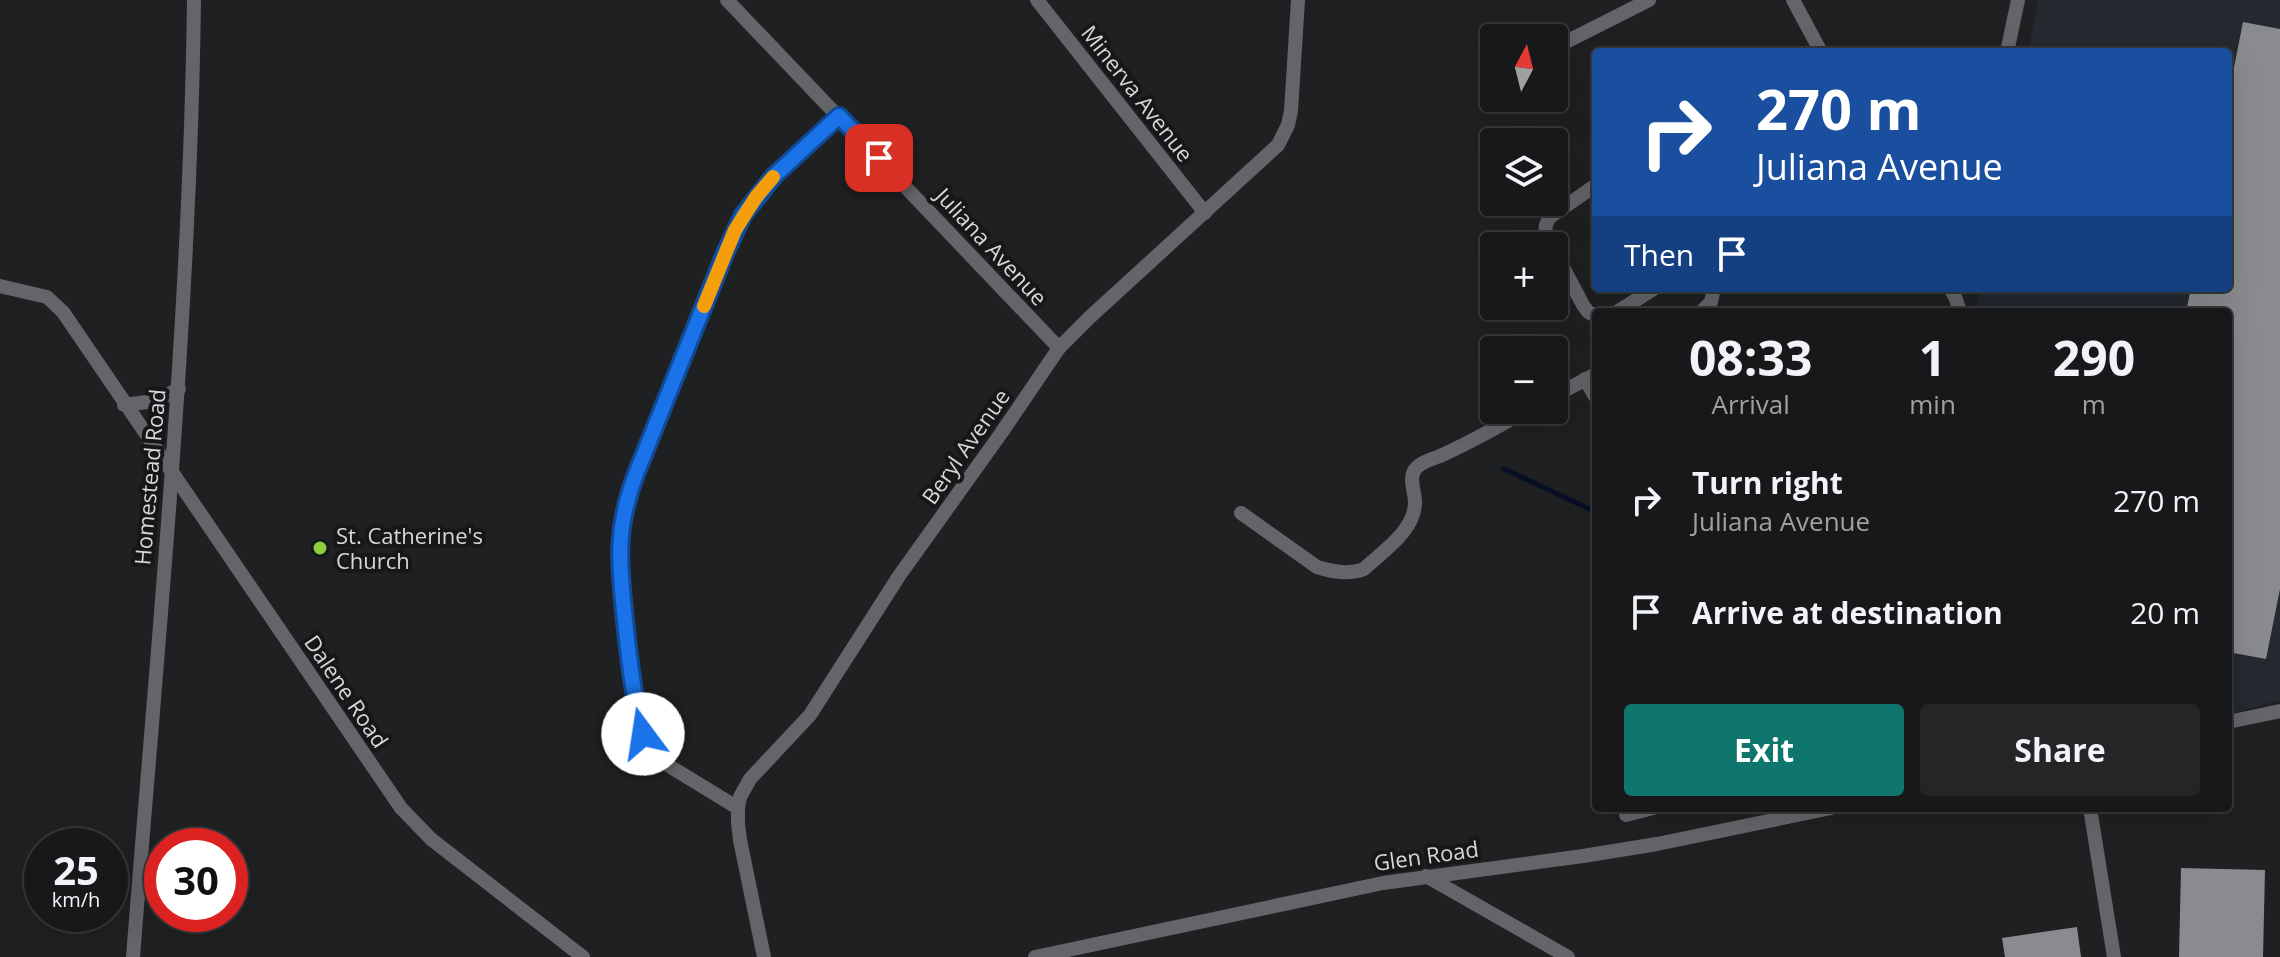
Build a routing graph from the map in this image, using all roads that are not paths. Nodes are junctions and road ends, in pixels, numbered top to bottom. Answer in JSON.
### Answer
{"nodes":[{"id":1,"x":194,"y":0,"type":"edge"},
{"id":2,"x":727,"y":0,"type":"edge"},
{"id":3,"x":1037,"y":0,"type":"edge"},
{"id":4,"x":1298,"y":0,"type":"edge"},
{"id":5,"x":1649,"y":0,"type":"edge"},
{"id":6,"x":1793,"y":0,"type":"edge"},
{"id":7,"x":2018,"y":0,"type":"edge"},
{"id":8,"x":1568,"y":41,"type":"edge"},
{"id":9,"x":1819,"y":48,"type":"edge"},
{"id":10,"x":2008,"y":48,"type":"edge"},
{"id":11,"x":839,"y":116,"type":"junction"},
{"id":12,"x":1592,"y":188,"type":"edge"},
{"id":13,"x":1205,"y":213,"type":"junction"},
{"id":14,"x":1545,"y":232,"type":"edge"},
{"id":15,"x":1568,"y":276,"type":"edge"},
{"id":16,"x":0,"y":286,"type":"edge"},
{"id":17,"x":1649,"y":292,"type":"edge"},
{"id":18,"x":1623,"y":308,"type":"edge"},
{"id":19,"x":1592,"y":313,"type":"edge"},
{"id":20,"x":1059,"y":348,"type":"junction"},
{"id":21,"x":1591,"y":376,"type":"edge"},
{"id":22,"x":1568,"y":388,"type":"edge"},
{"id":23,"x":179,"y":389,"type":"junction"},
{"id":24,"x":124,"y":405,"type":"junction"},
{"id":25,"x":1502,"y":424,"type":"edge"},
{"id":26,"x":171,"y":472,"type":"junction"},
{"id":27,"x":1241,"y":513,"type":"dead end"},
{"id":28,"x":2280,"y":711,"type":"edge"},
{"id":29,"x":2232,"y":721,"type":"edge"},
{"id":30,"x":738,"y":808,"type":"junction"},
{"id":31,"x":1638,"y":812,"type":"edge"},
{"id":32,"x":1807,"y":812,"type":"edge"},
{"id":33,"x":2091,"y":812,"type":"edge"},
{"id":34,"x":1626,"y":815,"type":"dead end"},
{"id":35,"x":1425,"y":876,"type":"junction"},
{"id":36,"x":133,"y":957,"type":"edge"},
{"id":37,"x":583,"y":957,"type":"edge"},
{"id":38,"x":764,"y":957,"type":"edge"},
{"id":39,"x":1035,"y":957,"type":"edge"},
{"id":40,"x":1568,"y":957,"type":"edge"},
{"id":41,"x":2114,"y":957,"type":"edge"}],
"edges":[{"from":1,"to":23,"type":"street","name":"Homestead Road"},
{"from":2,"to":11,"type":"street","name":"Juliana Avenue"},
{"from":3,"to":13,"type":"street","name":"Minerva Avenue"},
{"from":4,"to":13,"type":"street","name":"Beryl Avenue"},
{"from":5,"to":8,"type":"street"},
{"from":6,"to":9,"type":"street"},
{"from":7,"to":10,"type":"street"},
{"from":11,"to":20,"type":"street","name":"Juliana Avenue"},
{"from":11,"to":30,"type":"street"},
{"from":12,"to":14,"type":"street"},
{"from":13,"to":20,"type":"street","name":"Beryl Avenue"},
{"from":15,"to":19,"type":"street"},
{"from":16,"to":24,"type":"street","name":"Dalene Road"},
{"from":17,"to":18,"type":"street"},
{"from":20,"to":30,"type":"street","name":"Beryl Avenue"},
{"from":21,"to":22,"type":"street"},
{"from":23,"to":24,"type":"street"},
{"from":23,"to":26,"type":"street","name":"Homestead Road"},
{"from":24,"to":26,"type":"street","name":"Dalene Road"},
{"from":25,"to":27,"type":"street"},
{"from":26,"to":36,"type":"street","name":"Homestead Road"},
{"from":26,"to":37,"type":"street","name":"Dalene Road"},
{"from":28,"to":29,"type":"street"},
{"from":30,"to":38,"type":"street"},
{"from":31,"to":34,"type":"street"},
{"from":32,"to":35,"type":"street","name":"Glen Road"},
{"from":33,"to":41,"type":"street"},
{"from":35,"to":39,"type":"street","name":"Glen Road"},
{"from":35,"to":40,"type":"street"}]}
